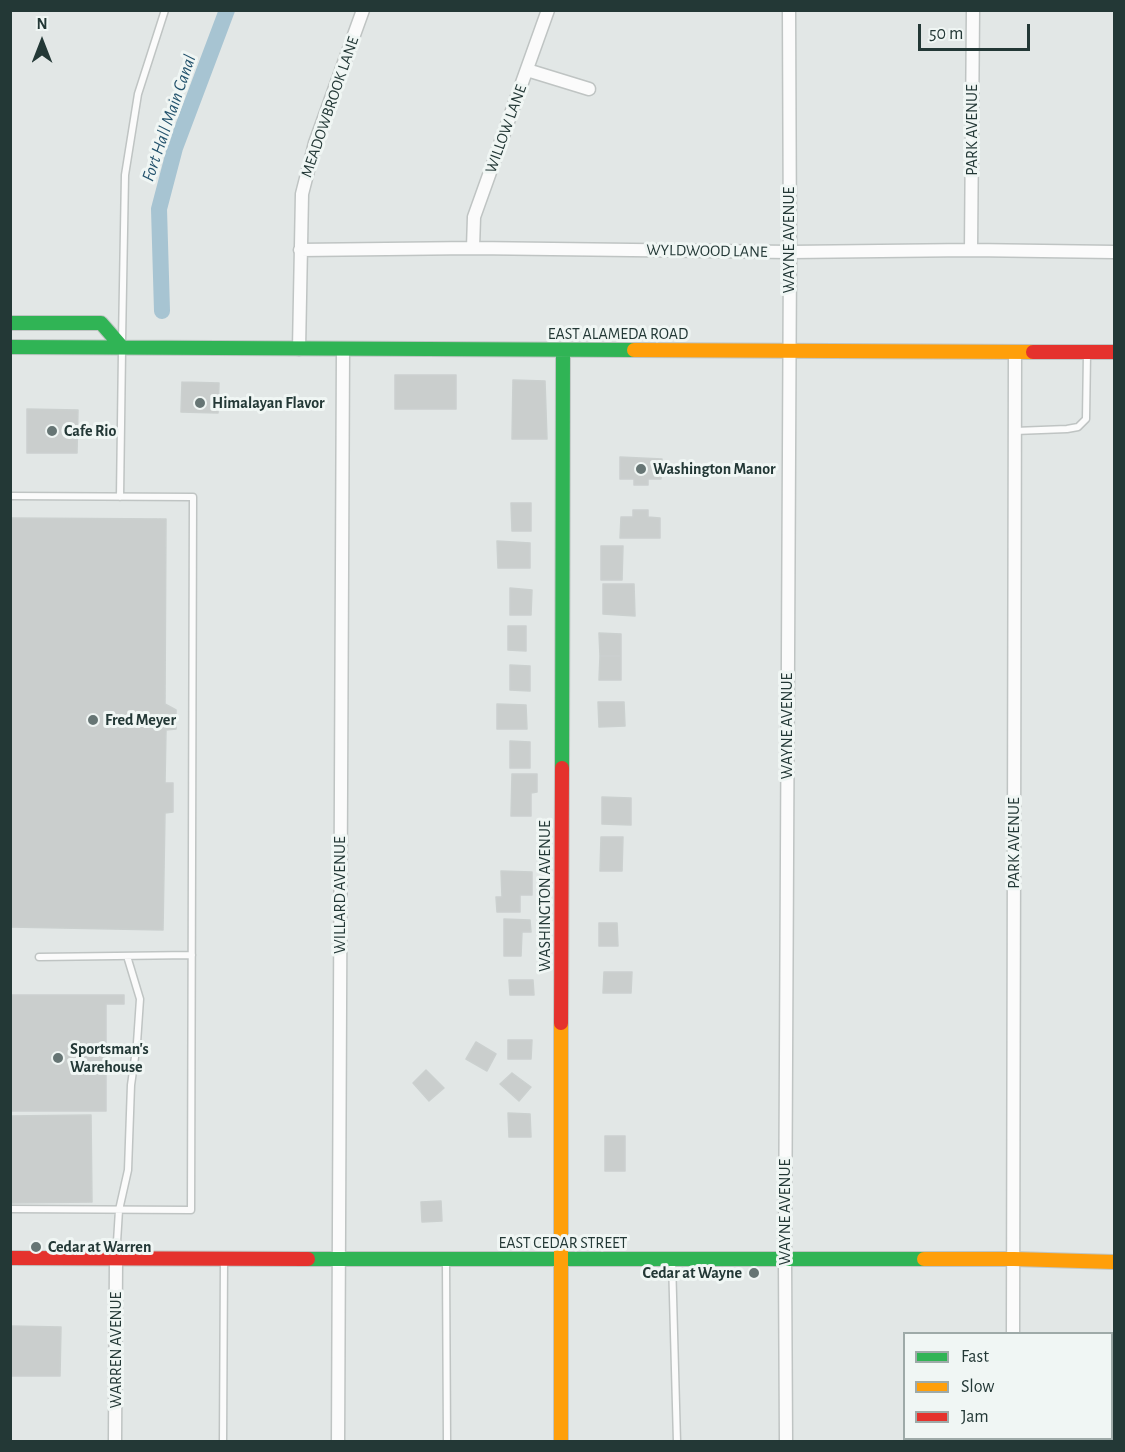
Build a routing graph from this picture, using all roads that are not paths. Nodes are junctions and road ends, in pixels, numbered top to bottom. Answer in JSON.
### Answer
{"nodes":[{"id":1,"x":165,"y":10,"type":"edge"},
{"id":2,"x":363,"y":10,"type":"edge"},
{"id":3,"x":548,"y":10,"type":"edge"},
{"id":4,"x":789,"y":10,"type":"edge"},
{"id":5,"x":972,"y":10,"type":"edge"},
{"id":6,"x":527,"y":70,"type":"junction"},
{"id":7,"x":589,"y":89,"type":"dead end"},
{"id":8,"x":473,"y":248,"type":"junction"},
{"id":9,"x":300,"y":250,"type":"junction"},
{"id":10,"x":971,"y":250,"type":"junction"},
{"id":11,"x":790,"y":252,"type":"junction"},
{"id":12,"x":1114,"y":252,"type":"edge"},
{"id":13,"x":10,"y":323,"type":"edge"},
{"id":14,"x":10,"y":347,"type":"edge"},
{"id":15,"x":122,"y":347,"type":"junction"},
{"id":16,"x":299,"y":349,"type":"junction"},
{"id":17,"x":343,"y":349,"type":"junction"},
{"id":18,"x":562,"y":351,"type":"junction"},
{"id":19,"x":789,"y":351,"type":"junction"},
{"id":20,"x":1015,"y":352,"type":"junction"},
{"id":21,"x":1087,"y":352,"type":"junction"},
{"id":22,"x":1114,"y":352,"type":"edge"},
{"id":23,"x":1014,"y":431,"type":"junction"},
{"id":24,"x":10,"y":496,"type":"edge"},
{"id":25,"x":120,"y":497,"type":"junction"},
{"id":26,"x":192,"y":955,"type":"junction"},
{"id":27,"x":127,"y":956,"type":"junction"},
{"id":28,"x":39,"y":957,"type":"dead end"},
{"id":29,"x":10,"y":1209,"type":"edge"},
{"id":30,"x":119,"y":1210,"type":"junction"},
{"id":31,"x":10,"y":1258,"type":"edge"},
{"id":32,"x":116,"y":1259,"type":"junction"},
{"id":33,"x":224,"y":1259,"type":"junction"},
{"id":34,"x":339,"y":1259,"type":"junction"},
{"id":35,"x":446,"y":1259,"type":"junction"},
{"id":36,"x":672,"y":1259,"type":"junction"},
{"id":37,"x":784,"y":1259,"type":"junction"},
{"id":38,"x":1014,"y":1259,"type":"junction"},
{"id":39,"x":560,"y":1260,"type":"junction"},
{"id":40,"x":1114,"y":1262,"type":"edge"},
{"id":41,"x":1013,"y":1332,"type":"edge"},
{"id":42,"x":115,"y":1442,"type":"edge"},
{"id":43,"x":223,"y":1442,"type":"edge"},
{"id":44,"x":338,"y":1442,"type":"edge"},
{"id":45,"x":447,"y":1442,"type":"edge"},
{"id":46,"x":561,"y":1442,"type":"edge"},
{"id":47,"x":677,"y":1442,"type":"edge"},
{"id":48,"x":786,"y":1442,"type":"edge"}],
"edges":[{"from":1,"to":15,"type":"lane"},
{"from":2,"to":9,"type":"street","name":"MEADOWBROOK LANE"},
{"from":3,"to":6,"type":"street","name":"WILLOW LANE"},
{"from":4,"to":11,"type":"street","name":"WAYNE AVENUE"},
{"from":5,"to":10,"type":"street","name":"PARK AVENUE"},
{"from":6,"to":7,"type":"street"},
{"from":6,"to":8,"type":"street","name":"WILLOW LANE"},
{"from":8,"to":9,"type":"street","name":"WYLDWOOD LANE"},
{"from":8,"to":11,"type":"street","name":"WYLDWOOD LANE"},
{"from":9,"to":16,"type":"street","name":"MEADOWBROOK LANE"},
{"from":10,"to":11,"type":"street","name":"WYLDWOOD LANE"},
{"from":10,"to":12,"type":"street","name":"WYLDWOOD LANE"},
{"from":11,"to":19,"type":"street","name":"WAYNE AVENUE"},
{"from":13,"to":15,"type":"street"},
{"from":14,"to":15,"type":"street","name":"EAST ALAMEDA ROAD"},
{"from":15,"to":16,"type":"street","name":"EAST ALAMEDA ROAD"},
{"from":15,"to":25,"type":"lane"},
{"from":16,"to":17,"type":"street","name":"EAST ALAMEDA ROAD"},
{"from":17,"to":18,"type":"street","name":"EAST ALAMEDA ROAD"},
{"from":17,"to":34,"type":"street","name":"WILLARD AVENUE"},
{"from":18,"to":19,"type":"street","name":"EAST ALAMEDA ROAD"},
{"from":18,"to":39,"type":"street","name":"WASHINGTON AVENUE"},
{"from":19,"to":20,"type":"street","name":"EAST ALAMEDA ROAD"},
{"from":19,"to":37,"type":"street","name":"WAYNE AVENUE"},
{"from":20,"to":21,"type":"street","name":"EAST ALAMEDA ROAD"},
{"from":20,"to":23,"type":"street","name":"PARK AVENUE"},
{"from":21,"to":22,"type":"street","name":"EAST ALAMEDA ROAD"},
{"from":21,"to":23,"type":"lane"},
{"from":23,"to":38,"type":"street","name":"PARK AVENUE"},
{"from":24,"to":25,"type":"lane"},
{"from":25,"to":26,"type":"lane"},
{"from":26,"to":27,"type":"lane"},
{"from":26,"to":30,"type":"lane"},
{"from":27,"to":28,"type":"lane"},
{"from":27,"to":30,"type":"lane"},
{"from":29,"to":30,"type":"lane"},
{"from":30,"to":32,"type":"lane"},
{"from":31,"to":32,"type":"street","name":"EAST CEDAR STREET"},
{"from":32,"to":33,"type":"street","name":"EAST CEDAR STREET"},
{"from":32,"to":42,"type":"street","name":"WARREN AVENUE"},
{"from":33,"to":34,"type":"street","name":"EAST CEDAR STREET"},
{"from":33,"to":43,"type":"lane"},
{"from":34,"to":35,"type":"street","name":"EAST CEDAR STREET"},
{"from":34,"to":44,"type":"street","name":"WILLARD AVENUE"},
{"from":35,"to":39,"type":"street","name":"EAST CEDAR STREET"},
{"from":35,"to":45,"type":"lane"},
{"from":36,"to":37,"type":"street","name":"EAST CEDAR STREET"},
{"from":36,"to":39,"type":"street","name":"EAST CEDAR STREET"},
{"from":36,"to":47,"type":"lane"},
{"from":37,"to":38,"type":"street","name":"EAST CEDAR STREET"},
{"from":37,"to":48,"type":"street","name":"WAYNE AVENUE"},
{"from":38,"to":40,"type":"street","name":"EAST CEDAR STREET"},
{"from":38,"to":41,"type":"street","name":"PARK AVENUE"},
{"from":39,"to":46,"type":"street","name":"WASHINGTON AVENUE"}]}
